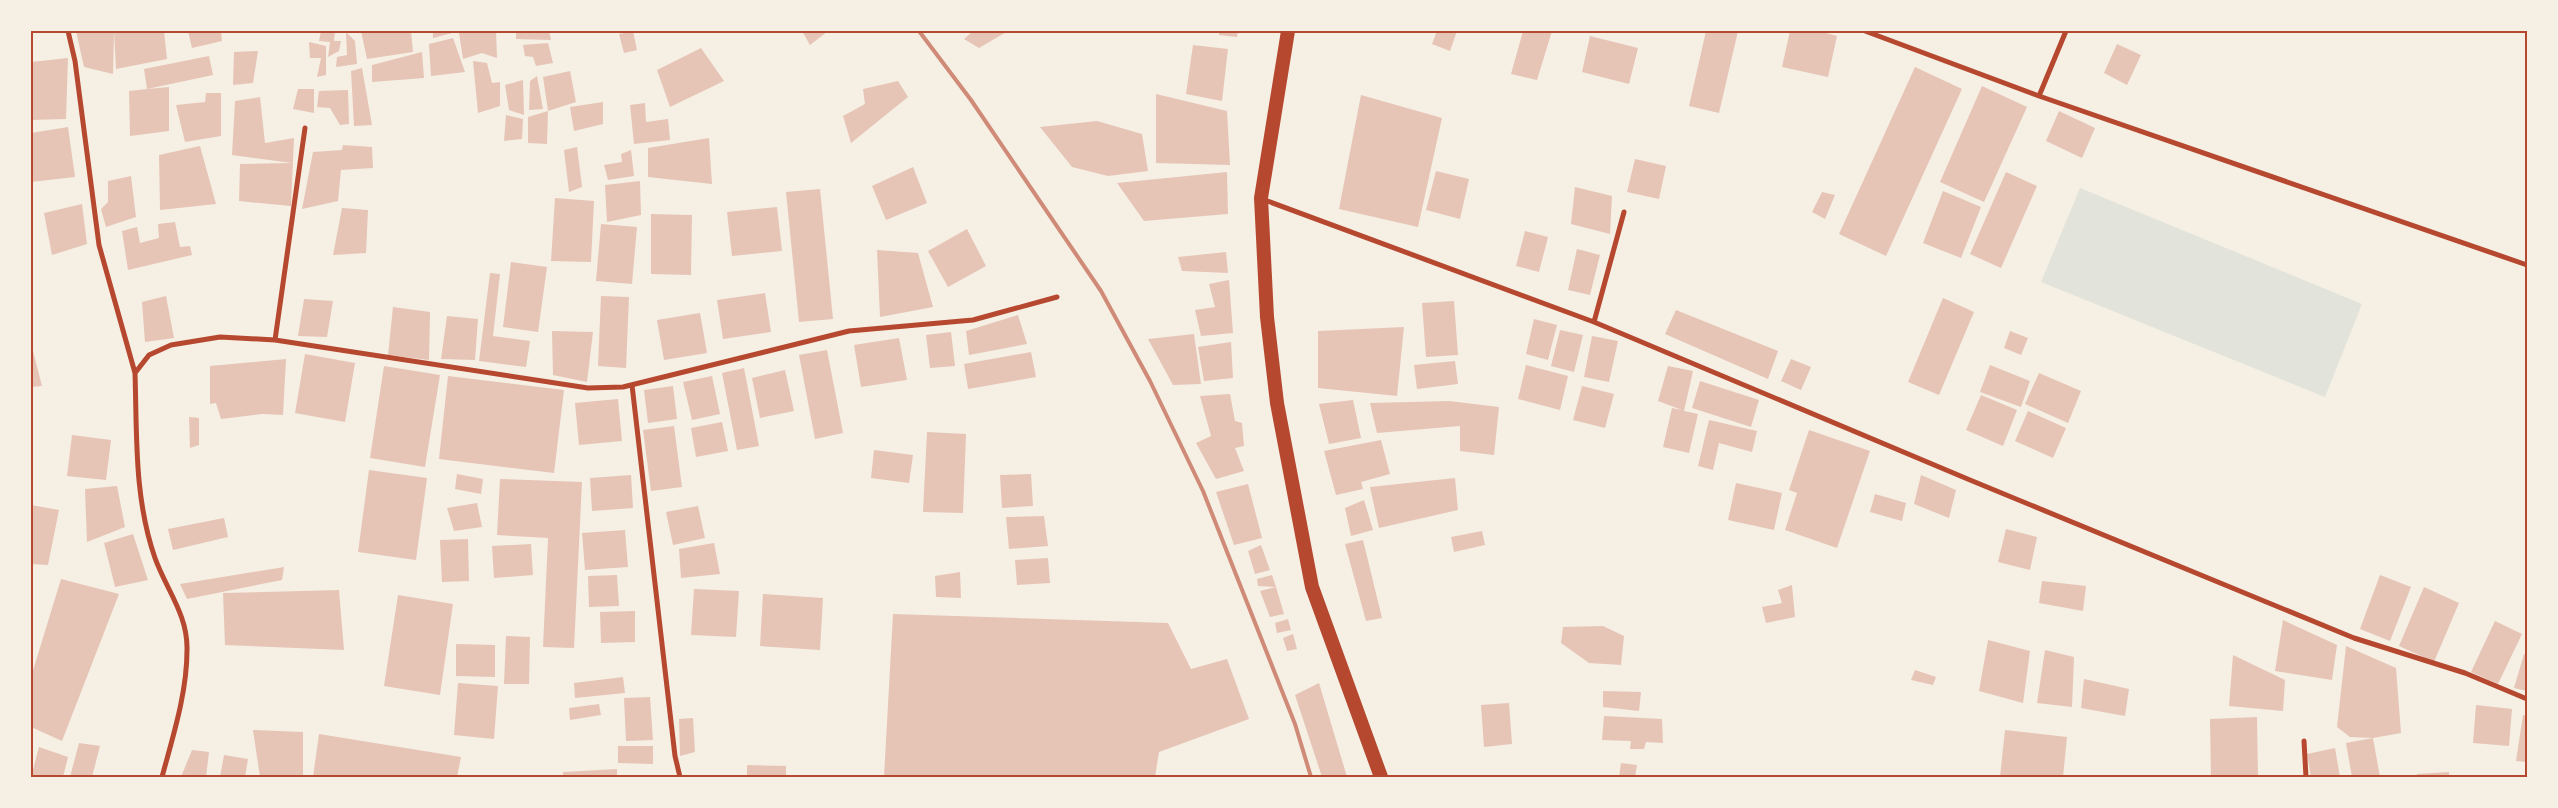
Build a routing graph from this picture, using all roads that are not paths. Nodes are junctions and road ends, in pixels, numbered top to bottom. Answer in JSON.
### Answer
{"nodes":[{"id":1,"x":68,"y":31,"type":"edge"},
{"id":2,"x":1288,"y":31,"type":"edge"},
{"id":3,"x":1865,"y":31,"type":"edge"},
{"id":4,"x":2066,"y":31,"type":"edge"},
{"id":5,"x":2039,"y":96,"type":"junction"},
{"id":6,"x":305,"y":128,"type":"dead end"},
{"id":7,"x":1262,"y":198,"type":"junction"},
{"id":8,"x":1624,"y":212,"type":"dead end"},
{"id":9,"x":2527,"y":265,"type":"edge"},
{"id":10,"x":1057,"y":297,"type":"dead end"},
{"id":11,"x":1594,"y":322,"type":"junction"},
{"id":12,"x":274,"y":340,"type":"junction"},
{"id":13,"x":135,"y":373,"type":"junction"},
{"id":14,"x":632,"y":385,"type":"junction"},
{"id":15,"x":2527,"y":699,"type":"edge"},
{"id":16,"x":2304,"y":741,"type":"dead end"},
{"id":17,"x":162,"y":777,"type":"edge"},
{"id":18,"x":680,"y":777,"type":"edge"},
{"id":19,"x":1381,"y":777,"type":"edge"},
{"id":20,"x":2306,"y":777,"type":"edge"}],
"edges":[{"from":1,"to":13,"type":"street"},
{"from":2,"to":7,"type":"highway"},
{"from":3,"to":5,"type":"street"},
{"from":4,"to":5,"type":"street"},
{"from":5,"to":9,"type":"street"},
{"from":6,"to":12,"type":"street"},
{"from":7,"to":11,"type":"street"},
{"from":7,"to":19,"type":"highway"},
{"from":8,"to":11,"type":"street"},
{"from":10,"to":14,"type":"street"},
{"from":11,"to":15,"type":"street"},
{"from":12,"to":13,"type":"street"},
{"from":12,"to":14,"type":"street"},
{"from":13,"to":17,"type":"street"},
{"from":14,"to":18,"type":"street"},
{"from":16,"to":20,"type":"street"}]}
